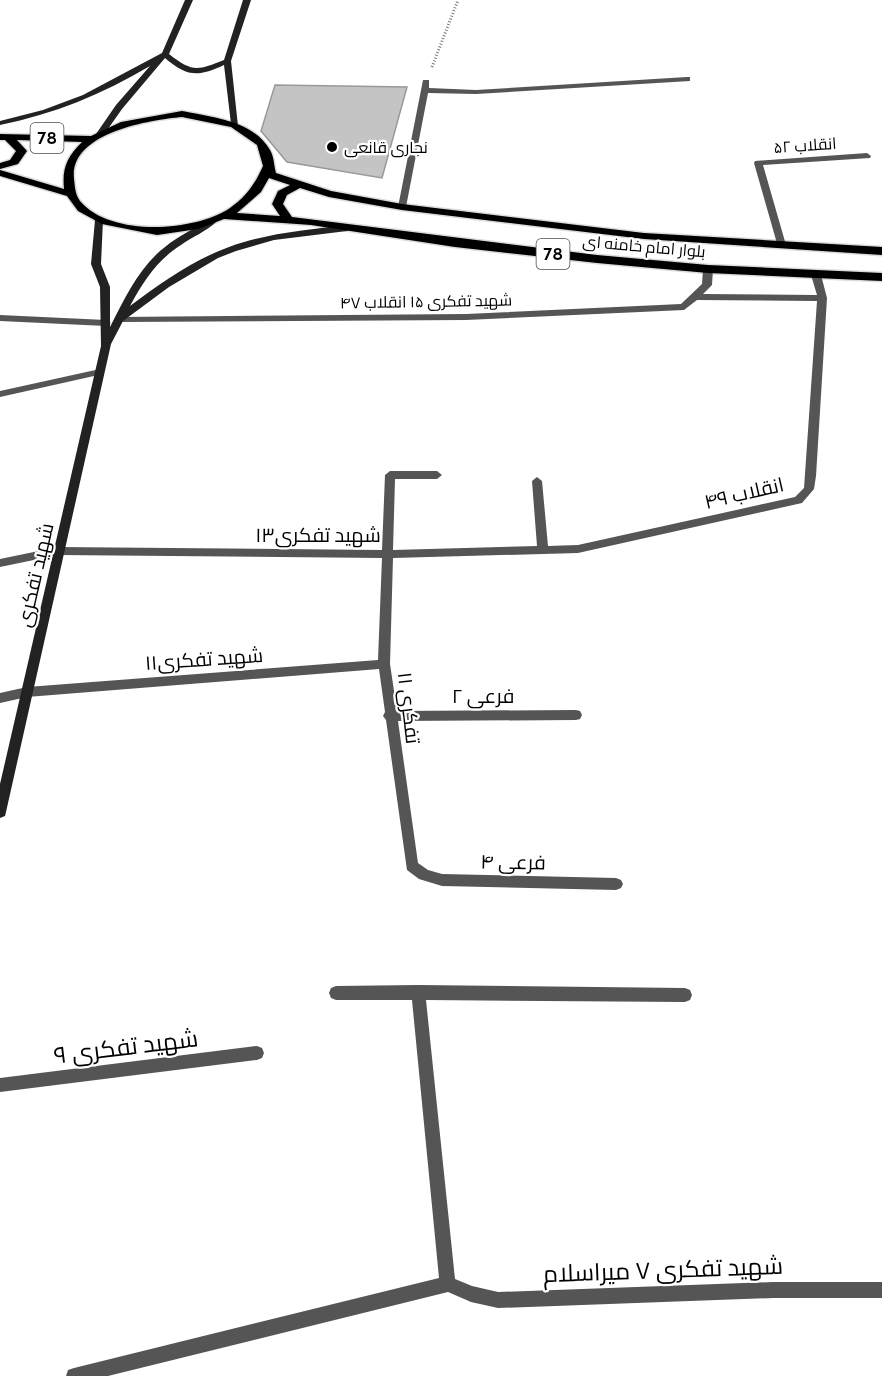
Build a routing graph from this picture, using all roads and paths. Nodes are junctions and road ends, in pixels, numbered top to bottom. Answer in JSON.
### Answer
{"nodes":[{"id":1,"x":189,"y":0,"type":"edge"},
{"id":2,"x":247,"y":0,"type":"edge"},
{"id":3,"x":458,"y":0,"type":"edge"},
{"id":4,"x":165,"y":54,"type":"junction"},
{"id":5,"x":227,"y":61,"type":"junction"},
{"id":6,"x":687,"y":79,"type":"dead end"},
{"id":7,"x":426,"y":86,"type":"junction"},
{"id":8,"x":0,"y":123,"type":"edge"},
{"id":9,"x":235,"y":124,"type":"junction"},
{"id":10,"x":97,"y":136,"type":"junction"},
{"id":11,"x":5,"y":137,"type":"edge"},
{"id":12,"x":266,"y":151,"type":"junction"},
{"id":13,"x":867,"y":156,"type":"dead end"},
{"id":14,"x":0,"y":166,"type":"edge"},
{"id":15,"x":0,"y":173,"type":"edge"},
{"id":16,"x":298,"y":185,"type":"junction"},
{"id":17,"x":70,"y":194,"type":"junction"},
{"id":18,"x":402,"y":207,"type":"junction"},
{"id":19,"x":226,"y":216,"type":"junction"},
{"id":20,"x":99,"y":220,"type":"junction"},
{"id":21,"x":289,"y":221,"type":"junction"},
{"id":22,"x":212,"y":222,"type":"junction"},
{"id":23,"x":347,"y":228,"type":"junction"},
{"id":24,"x":781,"y":245,"type":"junction"},
{"id":25,"x":882,"y":250,"type":"edge"},
{"id":26,"x":708,"y":269,"type":"junction"},
{"id":27,"x":816,"y":275,"type":"junction"},
{"id":28,"x":882,"y":277,"type":"edge"},
{"id":29,"x":695,"y":297,"type":"junction"},
{"id":30,"x":822,"y":298,"type":"junction"},
{"id":31,"x":0,"y":318,"type":"edge"},
{"id":32,"x":120,"y":319,"type":"junction"},
{"id":33,"x":106,"y":323,"type":"junction"},
{"id":34,"x":106,"y":346,"type":"junction"},
{"id":35,"x":100,"y":372,"type":"junction"},
{"id":36,"x":0,"y":394,"type":"edge"},
{"id":37,"x":437,"y":475,"type":"dead end"},
{"id":38,"x":537,"y":481,"type":"dead end"},
{"id":39,"x":543,"y":549,"type":"junction"},
{"id":40,"x":578,"y":549,"type":"joint"},
{"id":41,"x":58,"y":552,"type":"junction"},
{"id":42,"x":386,"y":554,"type":"junction"},
{"id":43,"x":0,"y":562,"type":"edge"},
{"id":44,"x":384,"y":664,"type":"junction"},
{"id":45,"x":27,"y":692,"type":"junction"},
{"id":46,"x":0,"y":698,"type":"edge"},
{"id":47,"x":576,"y":715,"type":"dead end"},
{"id":48,"x":389,"y":716,"type":"junction"},
{"id":49,"x":0,"y":812,"type":"edge"},
{"id":50,"x":412,"y":866,"type":"joint"},
{"id":51,"x":616,"y":884,"type":"dead end"},
{"id":52,"x":418,"y":992,"type":"junction"},
{"id":53,"x":336,"y":993,"type":"dead end"},
{"id":54,"x":685,"y":995,"type":"dead end"},
{"id":55,"x":257,"y":1053,"type":"dead end"},
{"id":56,"x":0,"y":1085,"type":"edge"},
{"id":57,"x":448,"y":1284,"type":"junction"},
{"id":58,"x":882,"y":1290,"type":"edge"},
{"id":59,"x":74,"y":1376,"type":"edge"}],
"edges":[{"from":1,"to":4,"type":"street"},
{"from":2,"to":5,"type":"street"},
{"from":3,"to":7,"type":"path"},
{"from":4,"to":5,"type":"street"},
{"from":4,"to":8,"type":"street"},
{"from":4,"to":10,"type":"street"},
{"from":5,"to":9,"type":"street"},
{"from":6,"to":7,"type":"street"},
{"from":7,"to":18,"type":"street"},
{"from":9,"to":10,"type":"main road","number":"78"},
{"from":9,"to":12,"type":"main road","number":"78"},
{"from":10,"to":11,"type":"main road","number":"78"},
{"from":10,"to":17,"type":"main road","number":"78"},
{"from":11,"to":14,"type":"main road"},
{"from":12,"to":16,"type":"main road","name":"بلوار امام خامنه ای","number":"78"},
{"from":12,"to":19,"type":"main road","number":"78"},
{"from":13,"to":24,"type":"street","name":"انقلاب ۵۲"},
{"from":15,"to":17,"type":"main road","number":"78"},
{"from":16,"to":18,"type":"main road","name":"بلوار امام خامنه ای","number":"78"},
{"from":16,"to":21,"type":"main road"},
{"from":17,"to":20,"type":"main road","number":"78"},
{"from":18,"to":24,"type":"main road","name":"بلوار امام خامنه ای","number":"78"},
{"from":19,"to":21,"type":"main road","name":"بلوار امام خامنه ای","number":"78"},
{"from":19,"to":22,"type":"main road","number":"78"},
{"from":20,"to":22,"type":"main road","number":"78"},
{"from":20,"to":33,"type":"street"},
{"from":21,"to":23,"type":"main road","name":"بلوار امام خامنه ای","number":"78"},
{"from":22,"to":32,"type":"street"},
{"from":23,"to":26,"type":"main road","name":"بلوار امام خامنه ای","number":"78"},
{"from":23,"to":32,"type":"street"},
{"from":24,"to":25,"type":"main road","name":"بلوار امام خامنه ای","number":"78"},
{"from":26,"to":27,"type":"main road","name":"بلوار امام خامنه ای","number":"78"},
{"from":26,"to":29,"type":"street"},
{"from":27,"to":28,"type":"main road","name":"بلوار امام خامنه ای","number":"78"},
{"from":27,"to":30,"type":"street","name":"انقلاب ۴۹"},
{"from":29,"to":30,"type":"street"},
{"from":29,"to":32,"type":"street","name":"شهید تفکری ۱۵ انقلاب ۴۷"},
{"from":30,"to":40,"type":"street","name":"انقلاب ۴۹"},
{"from":31,"to":33,"type":"street"},
{"from":32,"to":34,"type":"street"},
{"from":33,"to":34,"type":"street"},
{"from":34,"to":35,"type":"street","name":"شهید تفکری"},
{"from":35,"to":36,"type":"street"},
{"from":35,"to":41,"type":"street","name":"شهید تفکری"},
{"from":37,"to":42,"type":"street"},
{"from":38,"to":39,"type":"street"},
{"from":39,"to":40,"type":"street","name":"شهید تفکری۱۳"},
{"from":39,"to":42,"type":"street","name":"شهید تفکری۱۳"},
{"from":41,"to":42,"type":"street","name":"شهید تفکری۱۳"},
{"from":41,"to":43,"type":"street","name":"شهید تفکری۱۳"},
{"from":41,"to":45,"type":"street","name":"شهید تفکری"},
{"from":42,"to":44,"type":"street","name":"تفکری ۱۱"},
{"from":44,"to":45,"type":"street","name":"شهید تفکری۱۱"},
{"from":44,"to":48,"type":"street","name":"تفکری ۱۱"},
{"from":45,"to":46,"type":"street","name":"شهید تفکری۱۱"},
{"from":45,"to":49,"type":"street","name":"شهید تفکری"},
{"from":47,"to":48,"type":"street","name":"فرعی ۲"},
{"from":48,"to":50,"type":"street","name":"تفکری ۱۱"},
{"from":50,"to":51,"type":"street","name":"فرعی ۴"},
{"from":52,"to":53,"type":"street"},
{"from":52,"to":54,"type":"street"},
{"from":52,"to":57,"type":"street"},
{"from":55,"to":56,"type":"street","name":"شهید تفکری ۹"},
{"from":57,"to":58,"type":"street","name":"شهید تفکری ۷ میراسلام"},
{"from":57,"to":59,"type":"street"}]}
